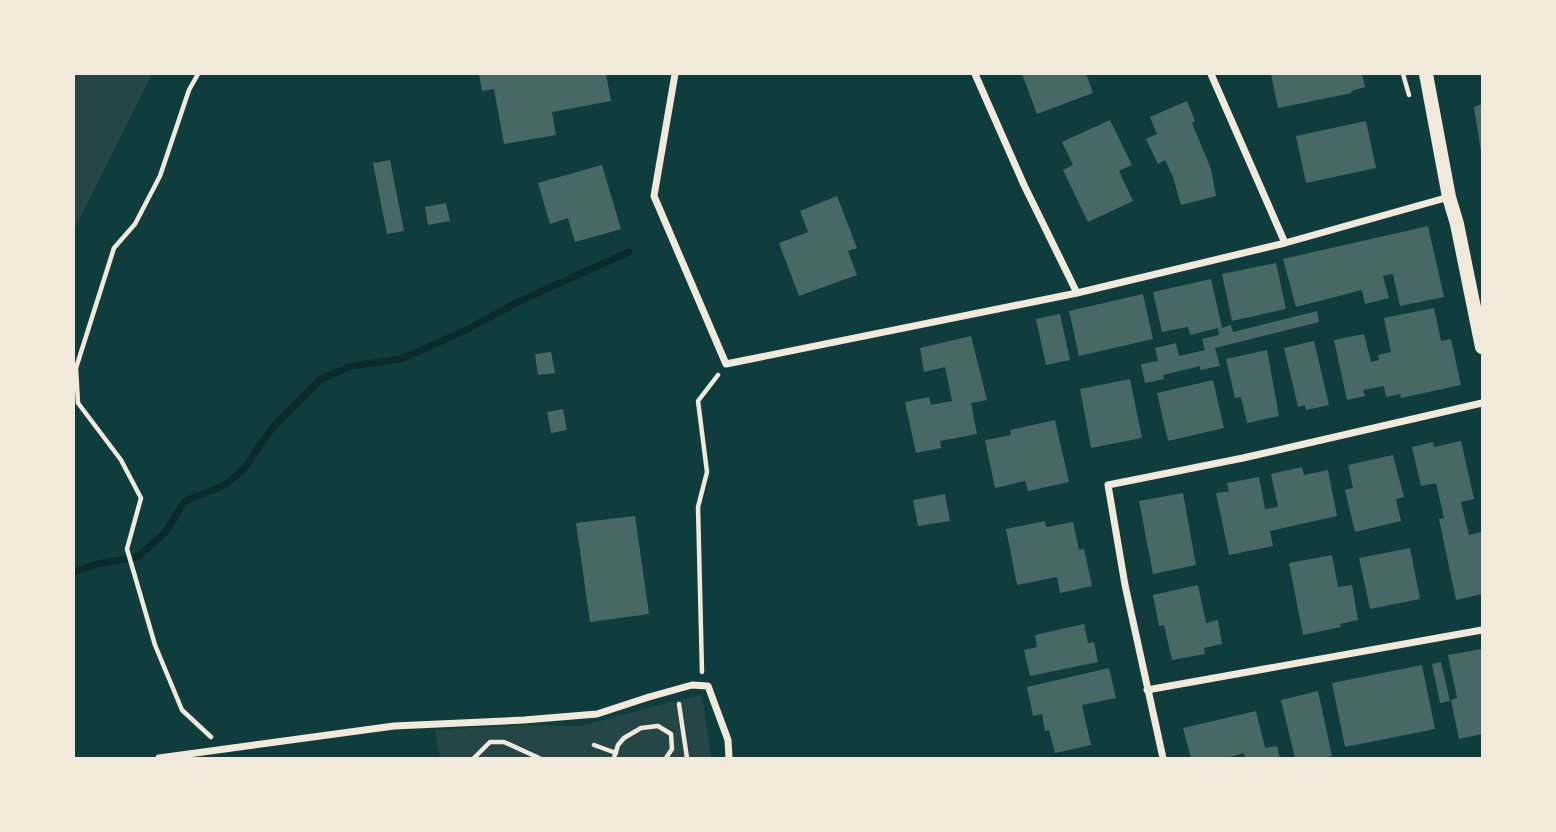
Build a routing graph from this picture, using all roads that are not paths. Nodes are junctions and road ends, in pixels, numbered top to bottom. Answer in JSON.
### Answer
{"nodes":[{"id":1,"x":675,"y":74,"type":"edge"},
{"id":2,"x":975,"y":74,"type":"edge"},
{"id":3,"x":1211,"y":74,"type":"edge"},
{"id":4,"x":1426,"y":74,"type":"edge"},
{"id":5,"x":1450,"y":197,"type":"junction"},
{"id":6,"x":1285,"y":243,"type":"junction"},
{"id":7,"x":1077,"y":293,"type":"junction"},
{"id":8,"x":1482,"y":347,"type":"edge"},
{"id":9,"x":1482,"y":403,"type":"edge"},
{"id":10,"x":1482,"y":630,"type":"edge"},
{"id":11,"x":1147,"y":690,"type":"junction"},
{"id":12,"x":159,"y":758,"type":"edge"},
{"id":13,"x":729,"y":758,"type":"edge"},
{"id":14,"x":1163,"y":758,"type":"edge"}],
"edges":[{"from":1,"to":7,"type":"street"},
{"from":2,"to":7,"type":"street"},
{"from":3,"to":6,"type":"street"},
{"from":4,"to":5,"type":"main road"},
{"from":5,"to":6,"type":"street"},
{"from":5,"to":8,"type":"main road"},
{"from":6,"to":7,"type":"street"},
{"from":9,"to":11,"type":"street"},
{"from":10,"to":11,"type":"street"},
{"from":11,"to":14,"type":"street"},
{"from":12,"to":13,"type":"street"}]}
